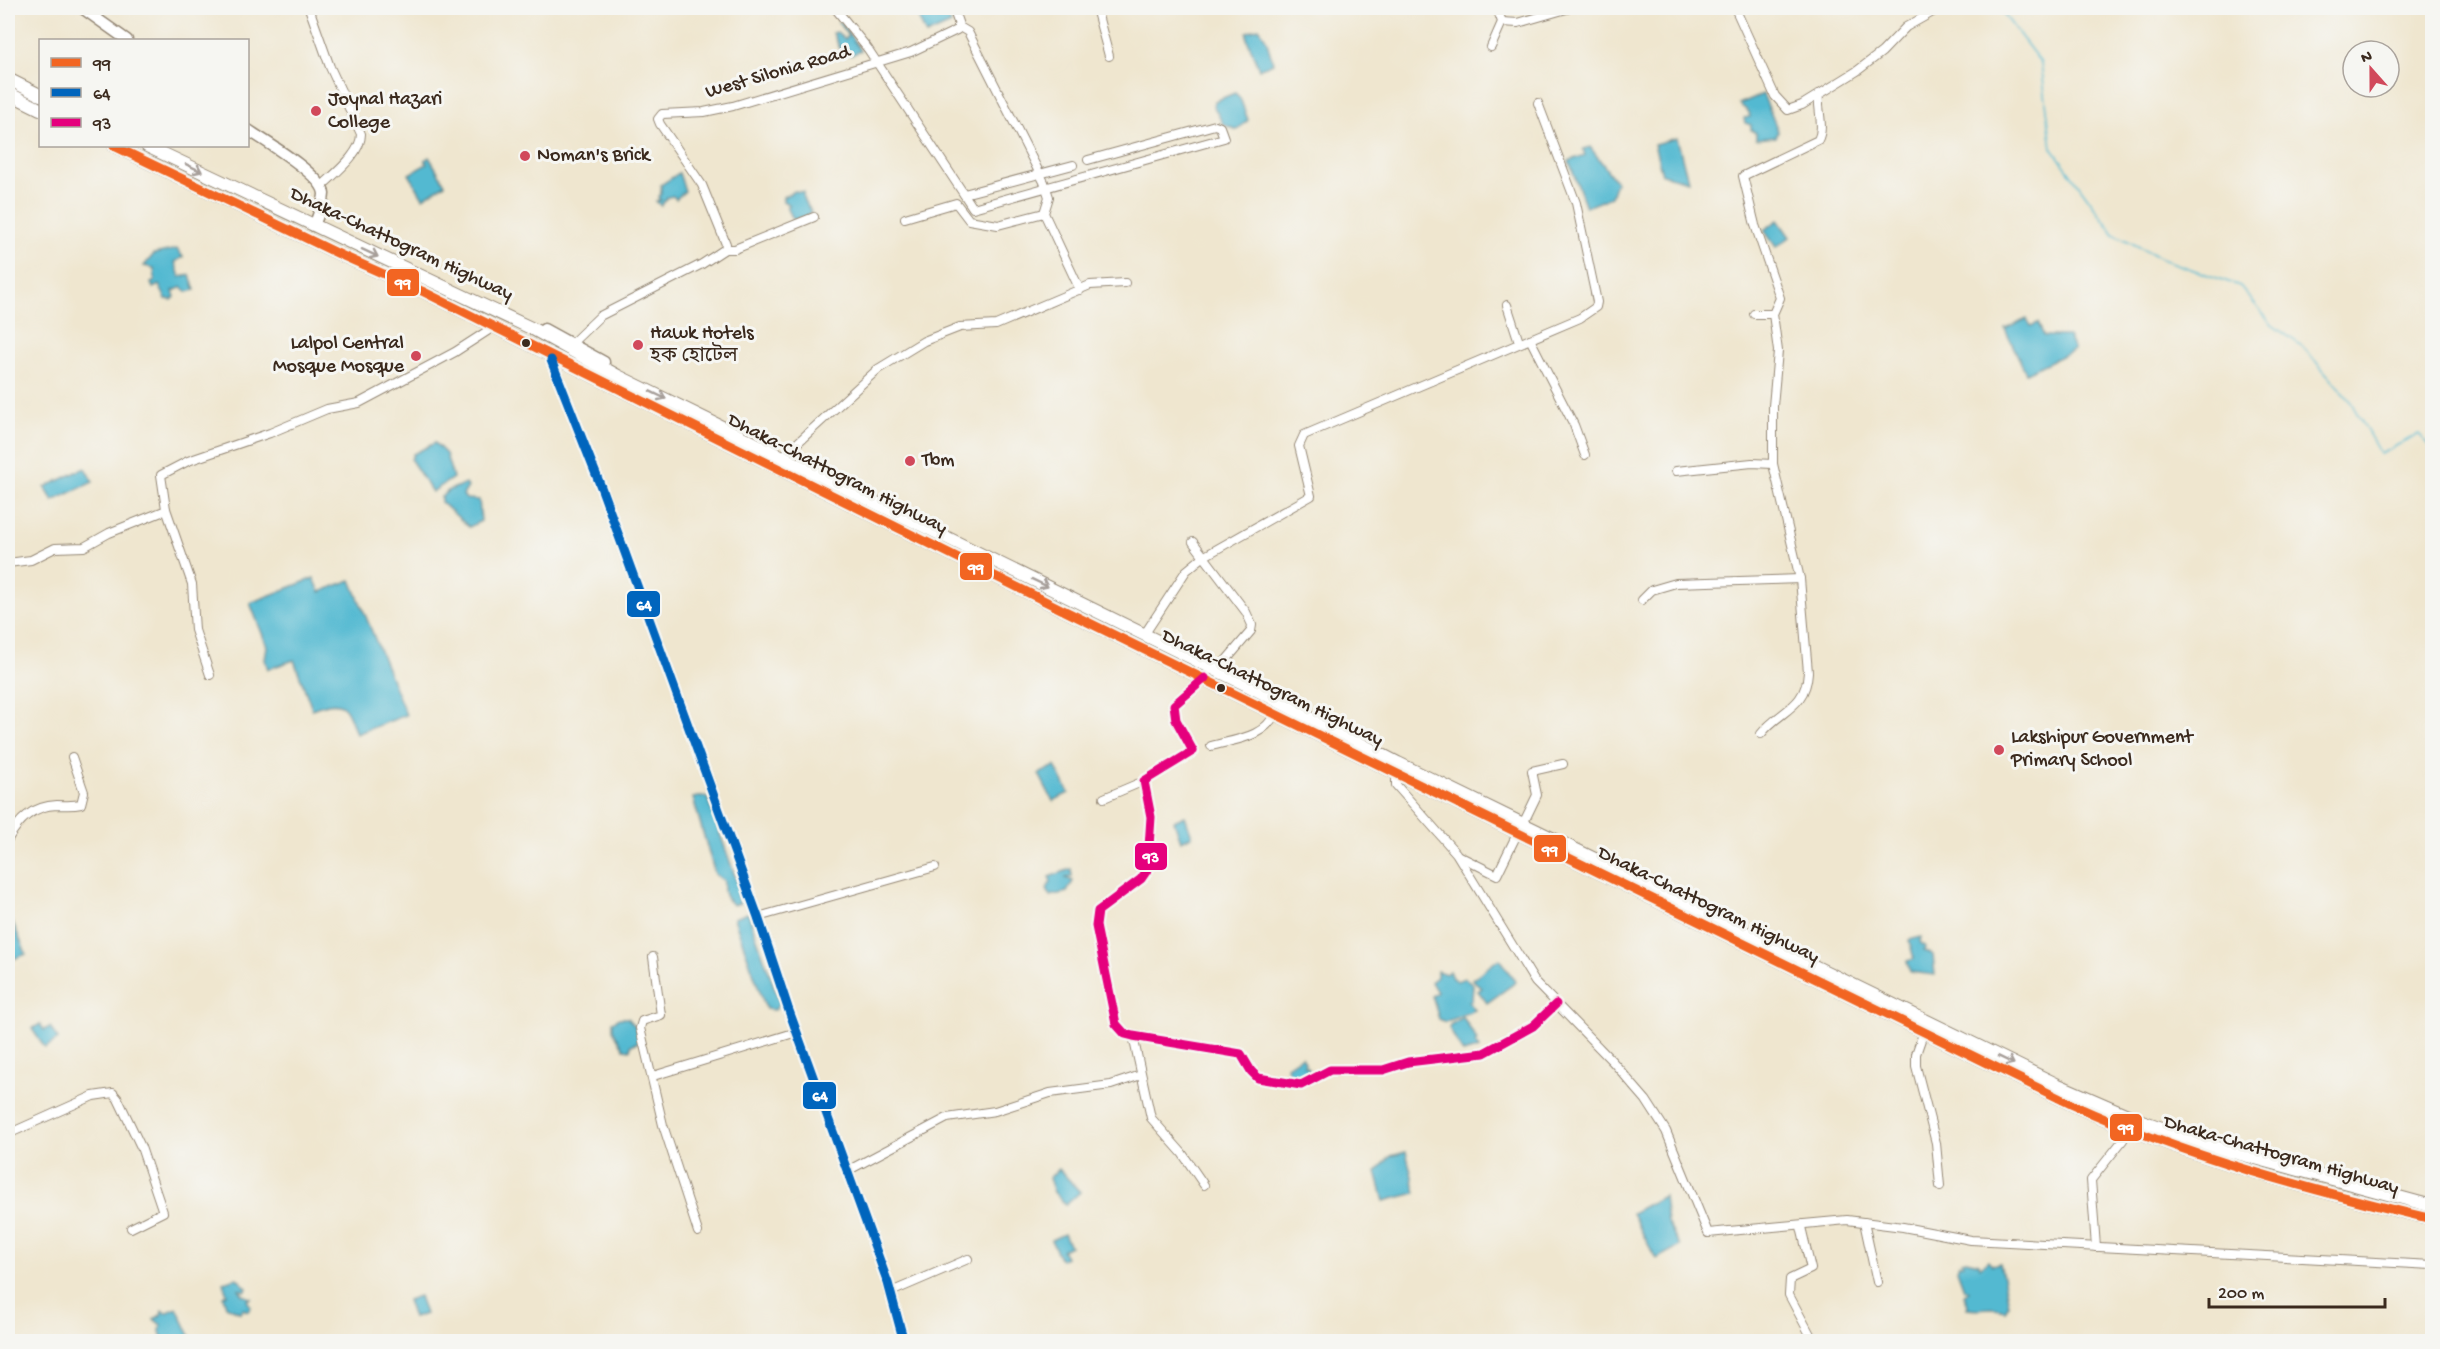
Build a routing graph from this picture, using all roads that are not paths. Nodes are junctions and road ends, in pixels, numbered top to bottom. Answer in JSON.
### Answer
{"nodes":[{"id":1,"x":82,"y":8,"type":"edge"},
{"id":2,"x":309,"y":8,"type":"edge"},
{"id":3,"x":835,"y":8,"type":"edge"},
{"id":4,"x":953,"y":8,"type":"edge"},
{"id":5,"x":1095,"y":8,"type":"edge"},
{"id":6,"x":1497,"y":8,"type":"edge"},
{"id":7,"x":1570,"y":8,"type":"edge"},
{"id":8,"x":1735,"y":8,"type":"edge"},
{"id":9,"x":1940,"y":8,"type":"edge"},
{"id":10,"x":1502,"y":22,"type":"junction"},
{"id":11,"x":958,"y":26,"type":"junction"},
{"id":12,"x":126,"y":39,"type":"edge"},
{"id":13,"x":1491,"y":47,"type":"dead end"},
{"id":14,"x":1109,"y":56,"type":"dead end"},
{"id":15,"x":875,"y":62,"type":"junction"},
{"id":16,"x":8,"y":79,"type":"edge"},
{"id":17,"x":8,"y":93,"type":"edge"},
{"id":18,"x":39,"y":94,"type":"edge"},
{"id":19,"x":1819,"y":94,"type":"junction"},
{"id":20,"x":1538,"y":103,"type":"dead end"},
{"id":21,"x":39,"y":108,"type":"edge"},
{"id":22,"x":249,"y":130,"type":"edge"},
{"id":23,"x":116,"y":147,"type":"edge"},
{"id":24,"x":149,"y":147,"type":"edge"},
{"id":25,"x":1088,"y":160,"type":"dead end"},
{"id":26,"x":1073,"y":165,"type":"dead end"},
{"id":27,"x":1041,"y":175,"type":"junction"},
{"id":28,"x":220,"y":180,"type":"junction"},
{"id":29,"x":321,"y":187,"type":"junction"},
{"id":30,"x":1046,"y":188,"type":"junction"},
{"id":31,"x":242,"y":191,"type":"junction"},
{"id":32,"x":214,"y":193,"type":"junction"},
{"id":33,"x":964,"y":194,"type":"junction"},
{"id":34,"x":234,"y":203,"type":"junction"},
{"id":35,"x":1044,"y":213,"type":"junction"},
{"id":36,"x":814,"y":218,"type":"dead end"},
{"id":37,"x":905,"y":218,"type":"dead end"},
{"id":38,"x":314,"y":226,"type":"junction"},
{"id":39,"x":348,"y":243,"type":"junction"},
{"id":40,"x":725,"y":249,"type":"junction"},
{"id":41,"x":341,"y":255,"type":"junction"},
{"id":42,"x":1125,"y":284,"type":"dead end"},
{"id":43,"x":1080,"y":290,"type":"junction"},
{"id":44,"x":438,"y":292,"type":"junction"},
{"id":45,"x":1507,"y":305,"type":"dead end"},
{"id":46,"x":1773,"y":314,"type":"junction"},
{"id":47,"x":1754,"y":315,"type":"dead end"},
{"id":48,"x":489,"y":330,"type":"junction"},
{"id":49,"x":1530,"y":339,"type":"junction"},
{"id":50,"x":1519,"y":342,"type":"junction"},
{"id":51,"x":572,"y":344,"type":"junction"},
{"id":52,"x":551,"y":360,"type":"junction"},
{"id":53,"x":567,"y":368,"type":"junction"},
{"id":54,"x":559,"y":380,"type":"junction"},
{"id":55,"x":618,"y":382,"type":"junction"},
{"id":56,"x":1585,"y":455,"type":"dead end"},
{"id":57,"x":782,"y":457,"type":"junction"},
{"id":58,"x":1773,"y":464,"type":"junction"},
{"id":59,"x":1676,"y":471,"type":"dead end"},
{"id":60,"x":166,"y":509,"type":"junction"},
{"id":61,"x":1193,"y":542,"type":"dead end"},
{"id":62,"x":1203,"y":557,"type":"junction"},
{"id":63,"x":8,"y":563,"type":"edge"},
{"id":64,"x":1002,"y":564,"type":"junction"},
{"id":65,"x":1020,"y":573,"type":"junction"},
{"id":66,"x":997,"y":577,"type":"junction"},
{"id":67,"x":1800,"y":579,"type":"junction"},
{"id":68,"x":1013,"y":585,"type":"junction"},
{"id":69,"x":1642,"y":600,"type":"dead end"},
{"id":70,"x":1144,"y":635,"type":"junction"},
{"id":71,"x":1217,"y":670,"type":"junction"},
{"id":72,"x":210,"y":675,"type":"dead end"},
{"id":73,"x":1205,"y":678,"type":"junction"},
{"id":74,"x":1276,"y":712,"type":"junction"},
{"id":75,"x":1761,"y":734,"type":"dead end"},
{"id":76,"x":1211,"y":746,"type":"dead end"},
{"id":77,"x":72,"y":757,"type":"dead end"},
{"id":78,"x":1563,"y":764,"type":"dead end"},
{"id":79,"x":1396,"y":771,"type":"junction"},
{"id":80,"x":1144,"y":781,"type":"junction"},
{"id":81,"x":1104,"y":798,"type":"dead end"},
{"id":82,"x":1520,"y":829,"type":"junction"},
{"id":83,"x":8,"y":839,"type":"edge"},
{"id":84,"x":1459,"y":856,"type":"junction"},
{"id":85,"x":934,"y":867,"type":"dead end"},
{"id":86,"x":758,"y":916,"type":"junction"},
{"id":87,"x":653,"y":957,"type":"dead end"},
{"id":88,"x":1556,"y":1004,"type":"junction"},
{"id":89,"x":1924,"y":1031,"type":"junction"},
{"id":90,"x":797,"y":1032,"type":"junction"},
{"id":91,"x":1133,"y":1036,"type":"junction"},
{"id":92,"x":1140,"y":1075,"type":"junction"},
{"id":93,"x":653,"y":1076,"type":"junction"},
{"id":94,"x":2125,"y":1128,"type":"junction"},
{"id":95,"x":8,"y":1134,"type":"edge"},
{"id":96,"x":849,"y":1170,"type":"junction"},
{"id":97,"x":1204,"y":1185,"type":"dead end"},
{"id":98,"x":1940,"y":1185,"type":"dead end"},
{"id":99,"x":2433,"y":1206,"type":"edge"},
{"id":100,"x":2433,"y":1219,"type":"edge"},
{"id":101,"x":1864,"y":1222,"type":"junction"},
{"id":102,"x":1801,"y":1227,"type":"junction"},
{"id":103,"x":131,"y":1228,"type":"dead end"},
{"id":104,"x":698,"y":1232,"type":"dead end"},
{"id":105,"x":2096,"y":1247,"type":"junction"},
{"id":106,"x":968,"y":1259,"type":"dead end"},
{"id":107,"x":2433,"y":1265,"type":"edge"},
{"id":108,"x":1877,"y":1282,"type":"dead end"},
{"id":109,"x":891,"y":1292,"type":"junction"},
{"id":110,"x":904,"y":1341,"type":"edge"},
{"id":111,"x":1814,"y":1341,"type":"edge"}],
"edges":[{"from":1,"to":12,"type":"main road"},
{"from":2,"to":29,"type":"street"},
{"from":3,"to":15,"type":"street"},
{"from":4,"to":11,"type":"street"},
{"from":5,"to":14,"type":"street"},
{"from":6,"to":10,"type":"street"},
{"from":7,"to":10,"type":"street"},
{"from":8,"to":19,"type":"street"},
{"from":9,"to":19,"type":"street"},
{"from":10,"to":13,"type":"street"},
{"from":11,"to":15,"type":"street","name":"West Silonia Road"},
{"from":11,"to":27,"type":"street"},
{"from":15,"to":33,"type":"street"},
{"from":15,"to":40,"type":"street","name":"West Silonia Road"},
{"from":16,"to":18,"type":"highway"},
{"from":17,"to":21,"type":"highway"},
{"from":19,"to":46,"type":"street"},
{"from":20,"to":49,"type":"street"},
{"from":22,"to":29,"type":"main road"},
{"from":23,"to":32,"type":"highway","name":"Dhaka-Chattogram Highway"},
{"from":24,"to":28,"type":"highway","name":"Dhaka-Chattogram Highway","one_way":true},
{"from":25,"to":30,"type":"street"},
{"from":26,"to":27,"type":"street"},
{"from":27,"to":30,"type":"street"},
{"from":27,"to":33,"type":"street"},
{"from":28,"to":31,"type":"highway","name":"Dhaka-Chattogram Highway"},
{"from":28,"to":32,"type":"highway"},
{"from":29,"to":38,"type":"main road"},
{"from":30,"to":33,"type":"street"},
{"from":30,"to":35,"type":"street"},
{"from":31,"to":34,"type":"highway"},
{"from":31,"to":38,"type":"highway","name":"Dhaka-Chattogram Highway"},
{"from":32,"to":34,"type":"highway","name":"Dhaka-Chattogram Highway"},
{"from":34,"to":41,"type":"highway","name":"Dhaka-Chattogram Highway"},
{"from":35,"to":37,"type":"street"},
{"from":35,"to":43,"type":"street"},
{"from":36,"to":40,"type":"street"},
{"from":38,"to":39,"type":"highway","name":"Dhaka-Chattogram Highway"},
{"from":39,"to":41,"type":"highway"},
{"from":39,"to":44,"type":"highway","name":"Dhaka-Chattogram Highway","one_way":true},
{"from":40,"to":51,"type":"street"},
{"from":41,"to":44,"type":"highway","name":"Dhaka-Chattogram Highway"},
{"from":42,"to":43,"type":"street"},
{"from":43,"to":57,"type":"street"},
{"from":44,"to":48,"type":"main road"},
{"from":44,"to":51,"type":"main road"},
{"from":44,"to":55,"type":"highway","name":"Dhaka-Chattogram Highway"},
{"from":45,"to":50,"type":"street"},
{"from":46,"to":47,"type":"street"},
{"from":46,"to":58,"type":"street"},
{"from":48,"to":52,"type":"main road"},
{"from":48,"to":60,"type":"street"},
{"from":49,"to":50,"type":"street"},
{"from":49,"to":56,"type":"street"},
{"from":50,"to":62,"type":"street"},
{"from":51,"to":55,"type":"main road"},
{"from":52,"to":53,"type":"main road"},
{"from":52,"to":54,"type":"main road"},
{"from":53,"to":54,"type":"main road"},
{"from":53,"to":55,"type":"main road"},
{"from":54,"to":86,"type":"main road"},
{"from":55,"to":57,"type":"highway","name":"Dhaka-Chattogram Highway","one_way":true},
{"from":55,"to":66,"type":"highway","name":"Dhaka-Chattogram Highway"},
{"from":57,"to":64,"type":"highway","name":"Dhaka-Chattogram Highway"},
{"from":58,"to":59,"type":"street"},
{"from":58,"to":67,"type":"street"},
{"from":60,"to":63,"type":"street"},
{"from":60,"to":72,"type":"street"},
{"from":61,"to":62,"type":"street"},
{"from":62,"to":70,"type":"street"},
{"from":62,"to":71,"type":"street"},
{"from":64,"to":65,"type":"highway","name":"Dhaka-Chattogram Highway"},
{"from":64,"to":66,"type":"highway"},
{"from":65,"to":68,"type":"highway"},
{"from":65,"to":70,"type":"highway","name":"Dhaka-Chattogram Highway","one_way":true},
{"from":66,"to":68,"type":"highway","name":"Dhaka-Chattogram Highway"},
{"from":67,"to":69,"type":"street"},
{"from":67,"to":75,"type":"street"},
{"from":68,"to":73,"type":"highway","name":"Dhaka-Chattogram Highway"},
{"from":70,"to":71,"type":"highway","name":"Dhaka-Chattogram Highway"},
{"from":71,"to":82,"type":"highway","name":"Dhaka-Chattogram Highway"},
{"from":73,"to":74,"type":"highway","name":"Dhaka-Chattogram Highway"},
{"from":73,"to":80,"type":"street"},
{"from":74,"to":76,"type":"street"},
{"from":74,"to":79,"type":"highway","name":"Dhaka-Chattogram Highway"},
{"from":77,"to":83,"type":"street"},
{"from":78,"to":82,"type":"street"},
{"from":79,"to":82,"type":"highway","name":"Dhaka-Chattogram Highway"},
{"from":79,"to":84,"type":"street"},
{"from":80,"to":81,"type":"street"},
{"from":80,"to":91,"type":"street"},
{"from":82,"to":84,"type":"street"},
{"from":82,"to":89,"type":"highway","name":"Dhaka-Chattogram Highway"},
{"from":82,"to":99,"type":"highway","name":"Dhaka-Chattogram Highway","one_way":true},
{"from":84,"to":88,"type":"street"},
{"from":85,"to":86,"type":"street"},
{"from":86,"to":90,"type":"main road"},
{"from":87,"to":93,"type":"street"},
{"from":88,"to":91,"type":"street"},
{"from":88,"to":102,"type":"street"},
{"from":89,"to":94,"type":"highway","name":"Dhaka-Chattogram Highway"},
{"from":89,"to":98,"type":"street"},
{"from":90,"to":93,"type":"street"},
{"from":90,"to":96,"type":"main road"},
{"from":91,"to":92,"type":"street"},
{"from":92,"to":96,"type":"street"},
{"from":92,"to":97,"type":"street"},
{"from":93,"to":104,"type":"street"},
{"from":94,"to":100,"type":"highway","name":"Dhaka-Chattogram Highway"},
{"from":94,"to":105,"type":"street"},
{"from":95,"to":103,"type":"street"},
{"from":96,"to":109,"type":"main road"},
{"from":101,"to":102,"type":"street"},
{"from":101,"to":105,"type":"street"},
{"from":101,"to":108,"type":"street"},
{"from":102,"to":111,"type":"street"},
{"from":105,"to":107,"type":"street"},
{"from":106,"to":109,"type":"street"},
{"from":109,"to":110,"type":"main road"}]}
